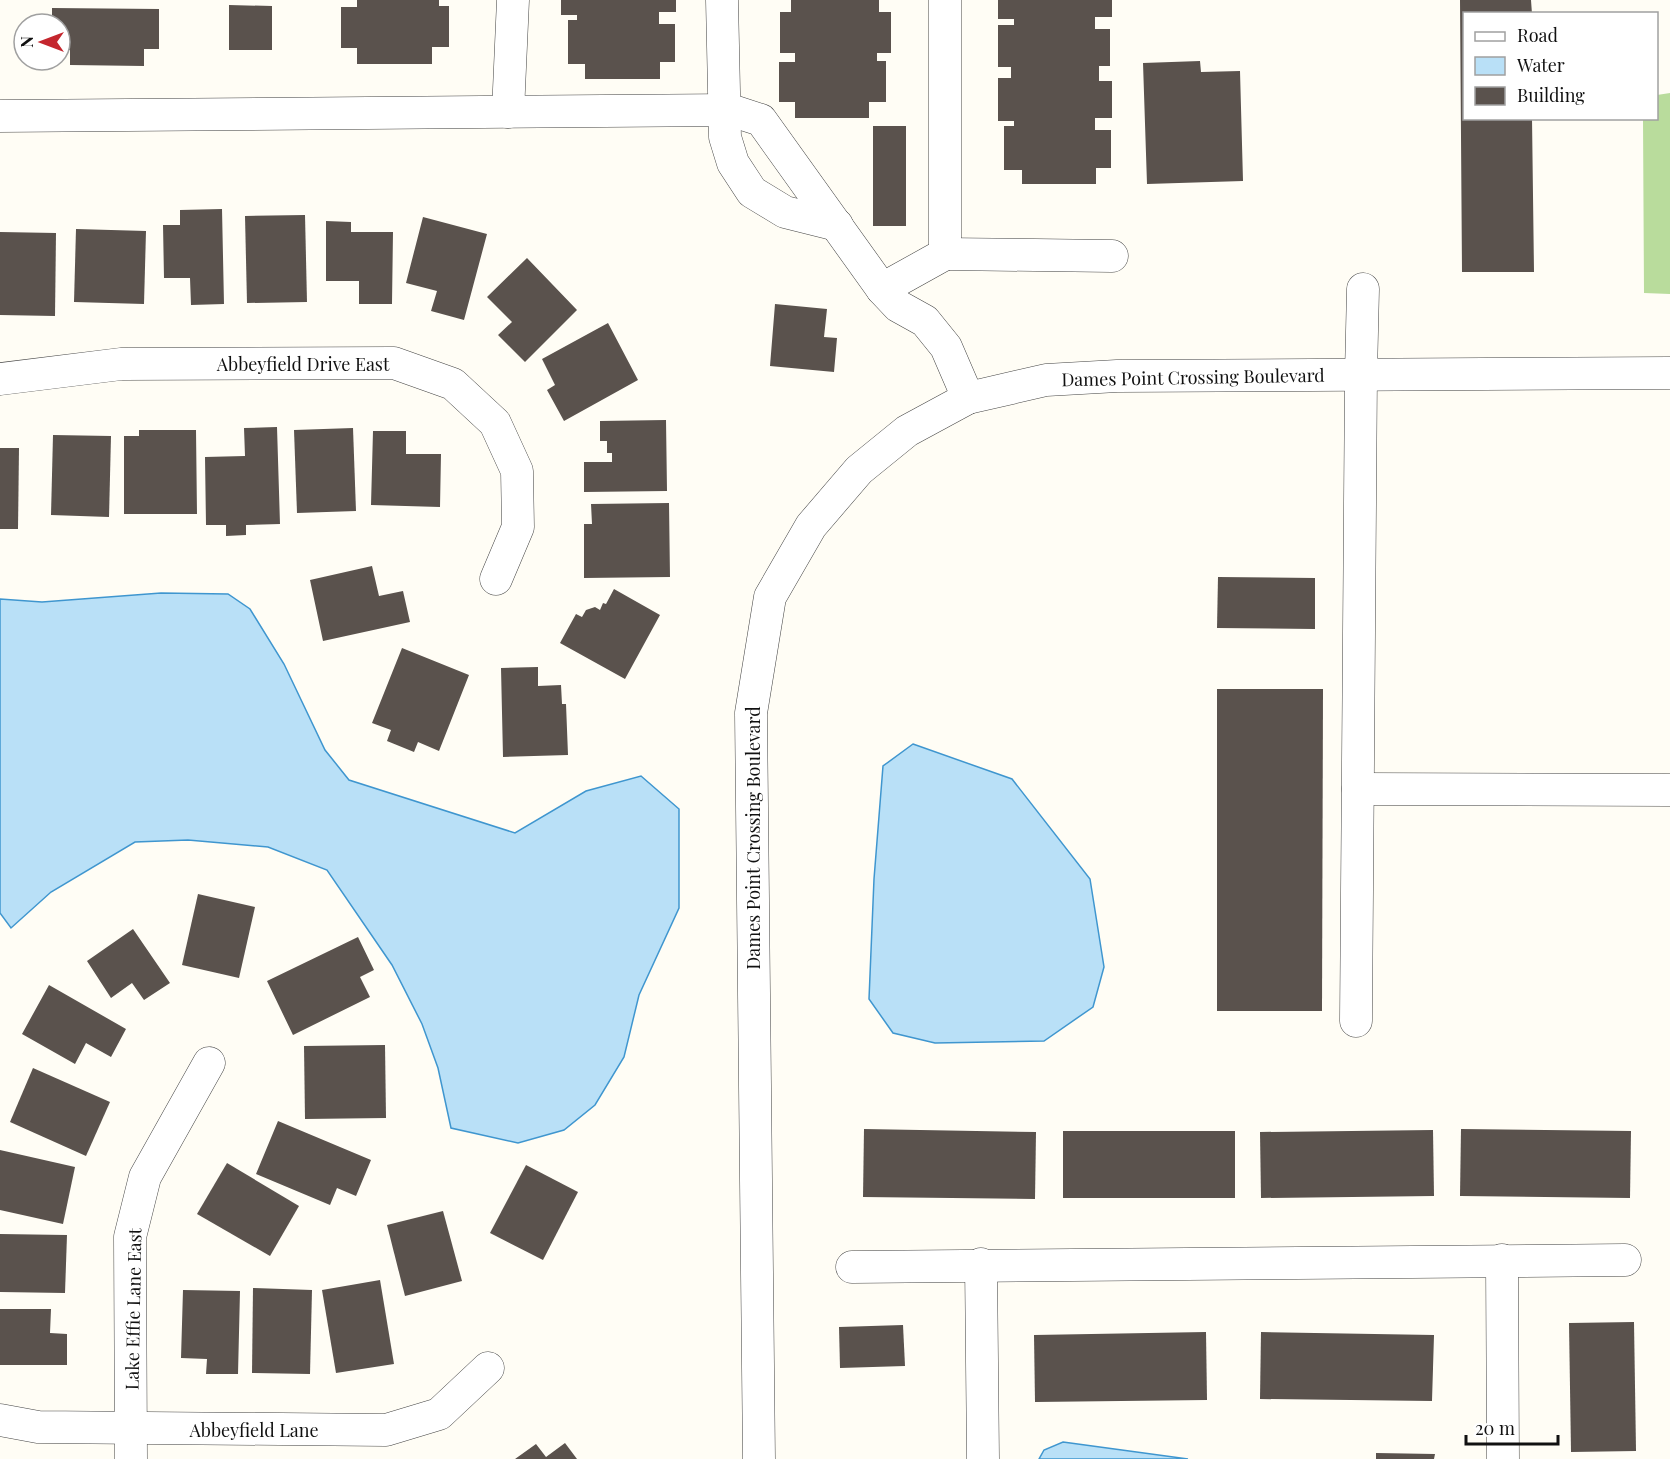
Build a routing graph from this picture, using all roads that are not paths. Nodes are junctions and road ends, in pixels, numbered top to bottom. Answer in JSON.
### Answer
{"nodes":[{"id":1,"x":513,"y":0,"type":"edge"},
{"id":2,"x":722,"y":0,"type":"edge"},
{"id":3,"x":945,"y":0,"type":"edge"},
{"id":4,"x":724,"y":110,"type":"junction"},
{"id":5,"x":508,"y":112,"type":"junction"},
{"id":6,"x":0,"y":116,"type":"edge"},
{"id":7,"x":837,"y":225,"type":"junction"},
{"id":8,"x":945,"y":254,"type":"junction"},
{"id":9,"x":1112,"y":256,"type":"dead end"},
{"id":10,"x":882,"y":289,"type":"junction"},
{"id":11,"x":1363,"y":289,"type":"dead end"},
{"id":12,"x":1670,"y":373,"type":"edge"},
{"id":13,"x":1360,"y":374,"type":"junction"},
{"id":14,"x":0,"y":379,"type":"edge"},
{"id":15,"x":968,"y":398,"type":"junction"},
{"id":16,"x":496,"y":579,"type":"dead end"},
{"id":17,"x":1358,"y":789,"type":"junction"},
{"id":18,"x":1670,"y":790,"type":"edge"},
{"id":19,"x":1356,"y":1021,"type":"dead end"},
{"id":20,"x":209,"y":1063,"type":"dead end"},
{"id":21,"x":1502,"y":1260,"type":"junction"},
{"id":22,"x":1625,"y":1260,"type":"dead end"},
{"id":23,"x":981,"y":1264,"type":"junction"},
{"id":24,"x":852,"y":1266,"type":"dead end"},
{"id":25,"x":488,"y":1368,"type":"dead end"},
{"id":26,"x":0,"y":1420,"type":"edge"},
{"id":27,"x":131,"y":1444,"type":"edge"},
{"id":28,"x":759,"y":1459,"type":"edge"},
{"id":29,"x":983,"y":1459,"type":"edge"},
{"id":30,"x":1503,"y":1459,"type":"edge"}],
"edges":[{"from":1,"to":5,"type":"street"},
{"from":2,"to":4,"type":"street"},
{"from":3,"to":8,"type":"street"},
{"from":4,"to":5,"type":"street"},
{"from":4,"to":7,"type":"street"},
{"from":4,"to":7,"type":"street"},
{"from":5,"to":6,"type":"street"},
{"from":7,"to":10,"type":"street"},
{"from":8,"to":9,"type":"street"},
{"from":8,"to":10,"type":"street"},
{"from":10,"to":15,"type":"street"},
{"from":11,"to":13,"type":"street"},
{"from":12,"to":13,"type":"street","name":"Dames Point Crossing Boulevard"},
{"from":13,"to":15,"type":"street","name":"Dames Point Crossing Boulevard"},
{"from":13,"to":17,"type":"street"},
{"from":14,"to":16,"type":"street","name":"Abbeyfield Drive East"},
{"from":15,"to":28,"type":"street","name":"Dames Point Crossing Boulevard"},
{"from":17,"to":18,"type":"street"},
{"from":17,"to":19,"type":"street"},
{"from":20,"to":27,"type":"street","name":"Lake Effie Lane East"},
{"from":21,"to":22,"type":"street"},
{"from":21,"to":23,"type":"street"},
{"from":21,"to":30,"type":"street"},
{"from":23,"to":24,"type":"street"},
{"from":23,"to":29,"type":"street"},
{"from":25,"to":27,"type":"street","name":"Abbeyfield Lane"},
{"from":26,"to":27,"type":"street","name":"Abbeyfield Lane"}]}
